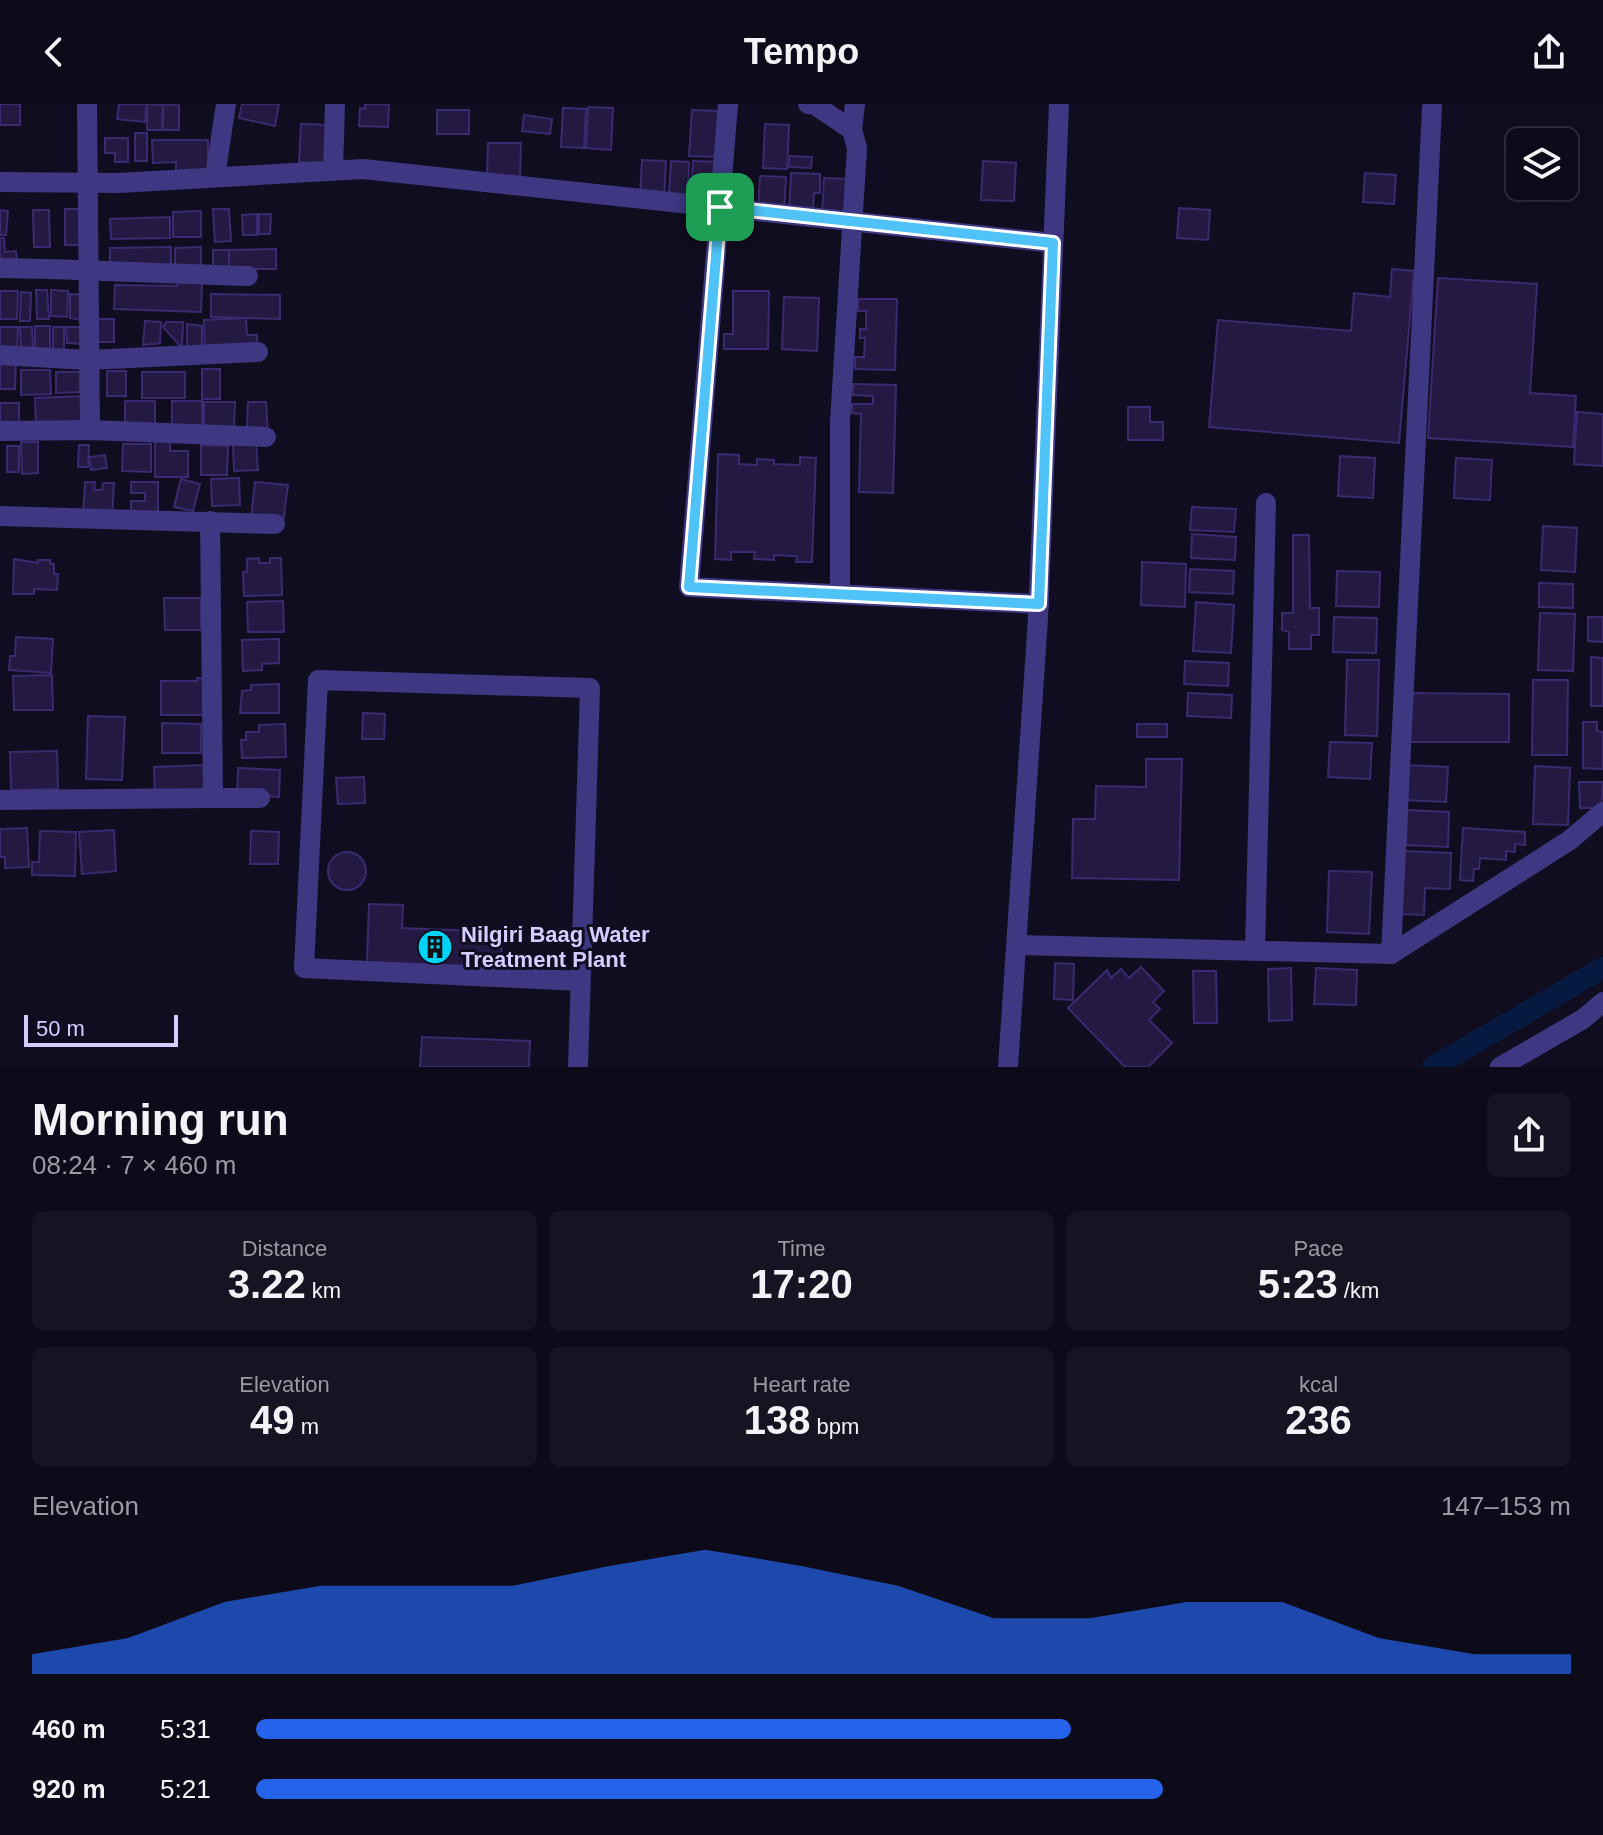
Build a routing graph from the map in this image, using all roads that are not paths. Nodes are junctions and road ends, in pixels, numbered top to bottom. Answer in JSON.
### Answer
{"nodes":[{"id":1,"x":87,"y":104,"type":"edge"},
{"id":2,"x":226,"y":104,"type":"edge"},
{"id":3,"x":335,"y":104,"type":"edge"},
{"id":4,"x":728,"y":104,"type":"edge"},
{"id":5,"x":808,"y":104,"type":"edge"},
{"id":6,"x":855,"y":104,"type":"edge"},
{"id":7,"x":1059,"y":104,"type":"edge"},
{"id":8,"x":1432,"y":108,"type":"dead end"},
{"id":9,"x":846,"y":119,"type":"edge"},
{"id":10,"x":333,"y":171,"type":"junction"},
{"id":11,"x":215,"y":177,"type":"junction"},
{"id":12,"x":0,"y":182,"type":"edge"},
{"id":13,"x":89,"y":183,"type":"junction"},
{"id":14,"x":720,"y":207,"type":"junction"},
{"id":15,"x":852,"y":222,"type":"junction"},
{"id":16,"x":1053,"y":243,"type":"junction"},
{"id":17,"x":0,"y":268,"type":"edge"},
{"id":18,"x":89,"y":269,"type":"junction"},
{"id":19,"x":248,"y":276,"type":"dead end"},
{"id":20,"x":258,"y":352,"type":"dead end"},
{"id":21,"x":0,"y":355,"type":"edge"},
{"id":22,"x":88,"y":360,"type":"junction"},
{"id":23,"x":90,"y":430,"type":"junction"},
{"id":24,"x":0,"y":431,"type":"edge"},
{"id":25,"x":266,"y":437,"type":"dead end"},
{"id":26,"x":1266,"y":503,"type":"dead end"},
{"id":27,"x":0,"y":516,"type":"edge"},
{"id":28,"x":210,"y":521,"type":"junction"},
{"id":29,"x":275,"y":524,"type":"dead end"},
{"id":30,"x":840,"y":594,"type":"junction"},
{"id":31,"x":1039,"y":604,"type":"junction"},
{"id":32,"x":213,"y":798,"type":"junction"},
{"id":33,"x":260,"y":798,"type":"dead end"},
{"id":34,"x":0,"y":800,"type":"edge"},
{"id":35,"x":1603,"y":812,"type":"edge"},
{"id":36,"x":1017,"y":945,"type":"junction"},
{"id":37,"x":1255,"y":950,"type":"junction"},
{"id":38,"x":1391,"y":954,"type":"junction"},
{"id":39,"x":580,"y":981,"type":"junction"},
{"id":40,"x":1603,"y":1002,"type":"edge"},
{"id":41,"x":578,"y":1067,"type":"edge"},
{"id":42,"x":1008,"y":1067,"type":"edge"},
{"id":43,"x":1500,"y":1067,"type":"edge"}],
"edges":[{"from":1,"to":13,"type":"street"},
{"from":2,"to":11,"type":"street"},
{"from":3,"to":10,"type":"street"},
{"from":4,"to":14,"type":"street"},
{"from":5,"to":9,"type":"street"},
{"from":6,"to":9,"type":"street"},
{"from":7,"to":16,"type":"street"},
{"from":8,"to":38,"type":"street"},
{"from":9,"to":15,"type":"street"},
{"from":10,"to":11,"type":"street"},
{"from":10,"to":14,"type":"street"},
{"from":11,"to":13,"type":"street"},
{"from":12,"to":13,"type":"street"},
{"from":13,"to":18,"type":"street"},
{"from":14,"to":15,"type":"street"},
{"from":14,"to":30,"type":"street"},
{"from":15,"to":16,"type":"street"},
{"from":15,"to":30,"type":"street"},
{"from":16,"to":31,"type":"street"},
{"from":17,"to":18,"type":"street"},
{"from":18,"to":19,"type":"street"},
{"from":18,"to":22,"type":"street"},
{"from":20,"to":22,"type":"street"},
{"from":21,"to":22,"type":"street"},
{"from":22,"to":23,"type":"street"},
{"from":23,"to":24,"type":"street"},
{"from":23,"to":25,"type":"street"},
{"from":26,"to":37,"type":"street"},
{"from":27,"to":28,"type":"street"},
{"from":28,"to":29,"type":"street"},
{"from":28,"to":32,"type":"street"},
{"from":30,"to":31,"type":"street"},
{"from":31,"to":36,"type":"street"},
{"from":32,"to":33,"type":"street"},
{"from":32,"to":34,"type":"street"},
{"from":35,"to":38,"type":"street"},
{"from":36,"to":37,"type":"street"},
{"from":36,"to":42,"type":"street"},
{"from":37,"to":38,"type":"street"},
{"from":39,"to":39,"type":"street"},
{"from":39,"to":41,"type":"street"},
{"from":40,"to":43,"type":"street"}]}
